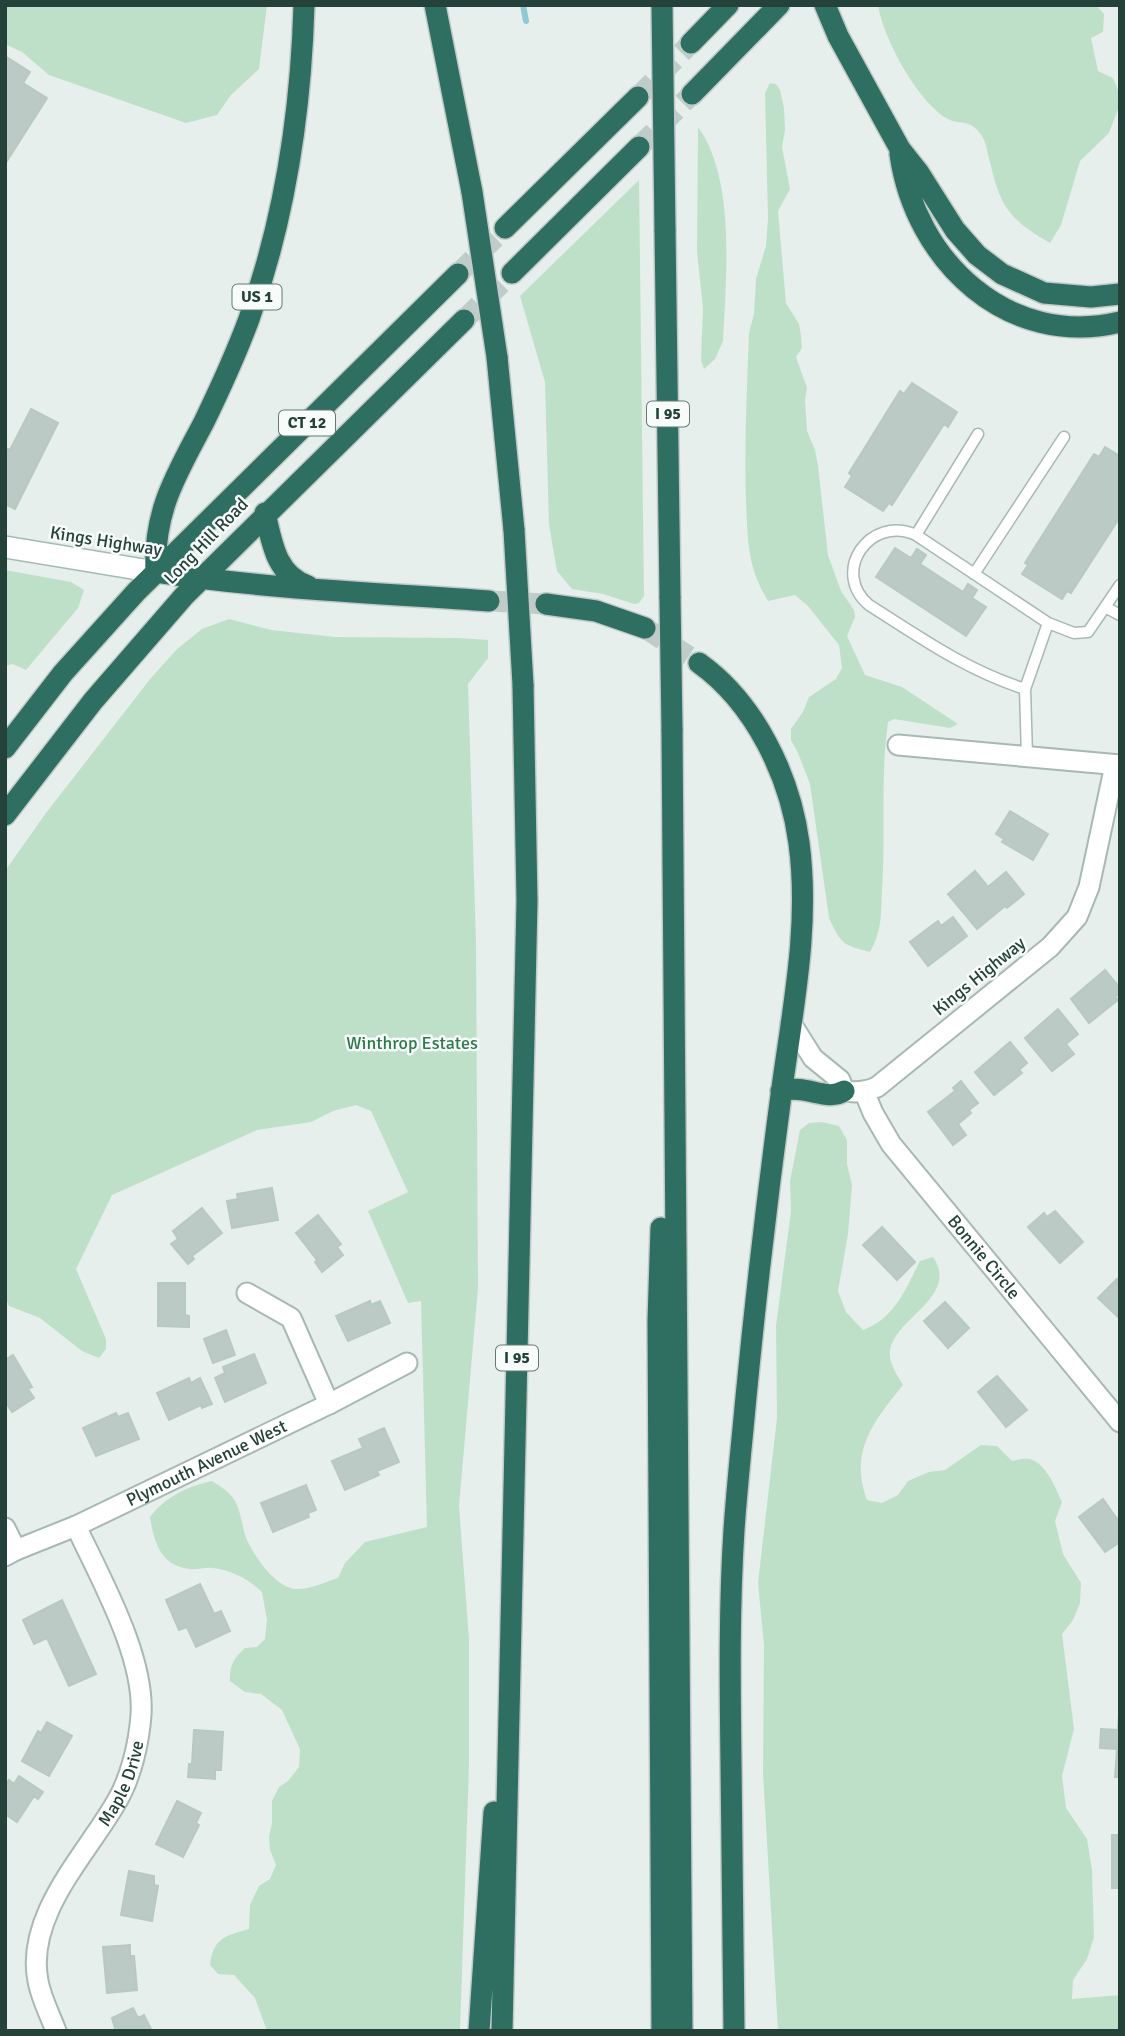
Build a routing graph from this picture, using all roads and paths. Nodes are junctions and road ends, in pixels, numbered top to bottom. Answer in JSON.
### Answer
{"nodes":[{"id":1,"x":304,"y":5,"type":"edge"},
{"id":2,"x":435,"y":5,"type":"edge"},
{"id":3,"x":662,"y":5,"type":"edge"},
{"id":4,"x":728,"y":5,"type":"edge"},
{"id":5,"x":779,"y":5,"type":"edge"},
{"id":6,"x":825,"y":5,"type":"edge"},
{"id":7,"x":691,"y":43,"type":"tunnel mouth"},
{"id":8,"x":692,"y":94,"type":"tunnel mouth"},
{"id":9,"x":638,"y":97,"type":"tunnel mouth"},
{"id":10,"x":639,"y":147,"type":"tunnel mouth"},
{"id":11,"x":900,"y":149,"type":"junction"},
{"id":12,"x":505,"y":228,"type":"tunnel mouth"},
{"id":13,"x":512,"y":273,"type":"tunnel mouth"},
{"id":14,"x":458,"y":274,"type":"tunnel mouth"},
{"id":15,"x":1120,"y":294,"type":"edge"},
{"id":16,"x":464,"y":320,"type":"tunnel mouth"},
{"id":17,"x":1120,"y":323,"type":"edge"},
{"id":18,"x":978,"y":434,"type":"dead end"},
{"id":19,"x":1064,"y":438,"type":"dead end"},
{"id":20,"x":265,"y":513,"type":"junction"},
{"id":21,"x":916,"y":536,"type":"junction"},
{"id":22,"x":5,"y":547,"type":"edge"},
{"id":23,"x":156,"y":572,"type":"junction"},
{"id":24,"x":974,"y":574,"type":"junction"},
{"id":25,"x":201,"y":578,"type":"junction"},
{"id":26,"x":1120,"y":584,"type":"edge"},
{"id":27,"x":324,"y":590,"type":"junction"},
{"id":28,"x":489,"y":601,"type":"tunnel mouth"},
{"id":29,"x":546,"y":604,"type":"tunnel mouth"},
{"id":30,"x":1105,"y":607,"type":"junction"},
{"id":31,"x":1120,"y":615,"type":"edge"},
{"id":32,"x":1048,"y":623,"type":"junction"},
{"id":33,"x":645,"y":628,"type":"tunnel mouth"},
{"id":34,"x":699,"y":663,"type":"tunnel mouth"},
{"id":35,"x":1025,"y":689,"type":"junction"},
{"id":36,"x":898,"y":745,"type":"dead end"},
{"id":37,"x":5,"y":748,"type":"edge"},
{"id":38,"x":1027,"y":756,"type":"junction"},
{"id":39,"x":1118,"y":765,"type":"edge"},
{"id":40,"x":5,"y":816,"type":"edge"},
{"id":41,"x":672,"y":900,"type":"junction"},
{"id":42,"x":791,"y":1023,"type":"junction"},
{"id":43,"x":781,"y":1091,"type":"junction"},
{"id":44,"x":854,"y":1091,"type":"junction"},
{"id":45,"x":247,"y":1293,"type":"dead end"},
{"id":46,"x":407,"y":1363,"type":"dead end"},
{"id":47,"x":329,"y":1404,"type":"junction"},
{"id":48,"x":1119,"y":1418,"type":"edge"},
{"id":49,"x":76,"y":1526,"type":"junction"},
{"id":50,"x":5,"y":1528,"type":"edge"},
{"id":51,"x":11,"y":1553,"type":"edge"},
{"id":52,"x":510,"y":1660,"type":"junction"},
{"id":53,"x":56,"y":2031,"type":"edge"},
{"id":54,"x":479,"y":2031,"type":"edge"},
{"id":55,"x":502,"y":2031,"type":"edge"},
{"id":56,"x":662,"y":2031,"type":"edge"},
{"id":57,"x":682,"y":2031,"type":"edge"},
{"id":58,"x":734,"y":2031,"type":"edge"}],
"edges":[{"from":1,"to":23,"type":"highway","number":"US 1"},
{"from":2,"to":52,"type":"highway","number":"I 95","bridge":true},
{"from":3,"to":41,"type":"highway","number":"I 95","bridge":true},
{"from":4,"to":7,"type":"highway"},
{"from":5,"to":8,"type":"highway"},
{"from":6,"to":11,"type":"highway"},
{"from":9,"to":12,"type":"highway"},
{"from":10,"to":13,"type":"highway"},
{"from":11,"to":15,"type":"highway"},
{"from":11,"to":17,"type":"highway"},
{"from":14,"to":23,"type":"highway","name":"Long Hill Road","number":"CT 12"},
{"from":16,"to":20,"type":"highway","name":"Long Hill Road"},
{"from":18,"to":21,"type":"lane"},
{"from":19,"to":24,"type":"lane"},
{"from":20,"to":25,"type":"highway","name":"Long Hill Road"},
{"from":20,"to":27,"type":"highway"},
{"from":21,"to":24,"type":"lane"},
{"from":21,"to":35,"type":"lane"},
{"from":22,"to":23,"type":"main road","name":"Kings Highway"},
{"from":23,"to":25,"type":"highway","name":"Kings Highway"},
{"from":23,"to":37,"type":"highway","name":"Long Hill Road"},
{"from":24,"to":32,"type":"lane"},
{"from":25,"to":27,"type":"highway","name":"Kings Highway"},
{"from":25,"to":40,"type":"highway","name":"Long Hill Road"},
{"from":26,"to":30,"type":"lane"},
{"from":27,"to":28,"type":"highway","name":"Kings Highway"},
{"from":29,"to":33,"type":"highway"},
{"from":30,"to":31,"type":"lane"},
{"from":30,"to":32,"type":"lane"},
{"from":32,"to":35,"type":"lane"},
{"from":34,"to":42,"type":"highway"},
{"from":35,"to":38,"type":"lane"},
{"from":36,"to":38,"type":"street","name":"Kings Highway"},
{"from":38,"to":39,"type":"street","name":"Kings Highway"},
{"from":39,"to":44,"type":"street","name":"Kings Highway"},
{"from":41,"to":56,"type":"highway"},
{"from":41,"to":57,"type":"highway","number":"I 95"},
{"from":42,"to":43,"type":"highway"},
{"from":42,"to":44,"type":"street"},
{"from":43,"to":44,"type":"highway"},
{"from":43,"to":58,"type":"highway"},
{"from":44,"to":48,"type":"street","name":"Bonnie Circle"},
{"from":45,"to":47,"type":"street"},
{"from":46,"to":47,"type":"street","name":"Plymouth Avenue West"},
{"from":47,"to":49,"type":"street","name":"Plymouth Avenue West"},
{"from":49,"to":51,"type":"street","name":"Plymouth Avenue West"},
{"from":49,"to":53,"type":"street","name":"Maple Drive"},
{"from":50,"to":51,"type":"street"},
{"from":52,"to":54,"type":"highway"},
{"from":52,"to":55,"type":"highway","number":"I 95"}]}
